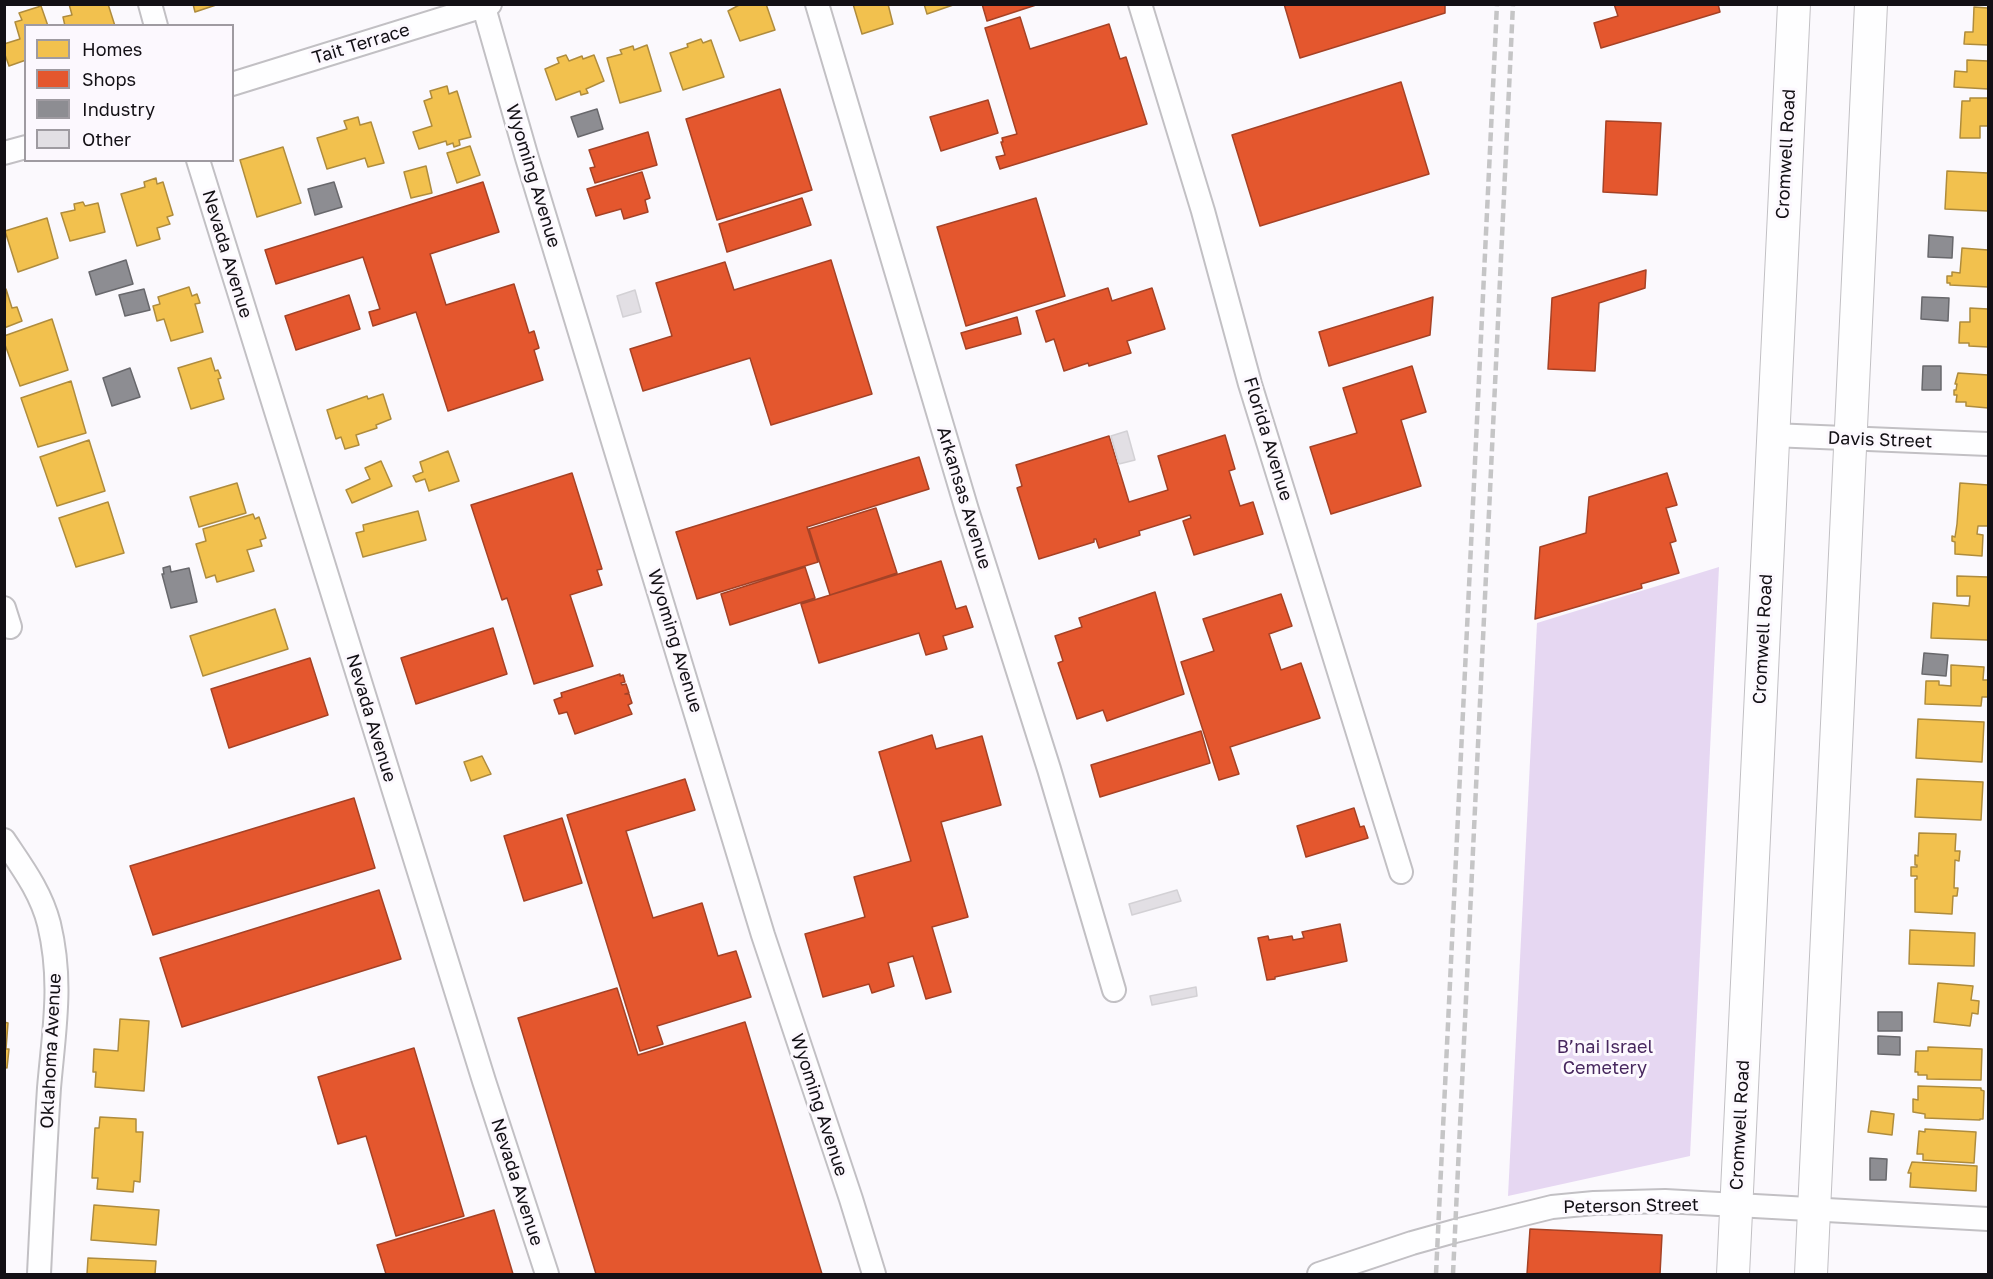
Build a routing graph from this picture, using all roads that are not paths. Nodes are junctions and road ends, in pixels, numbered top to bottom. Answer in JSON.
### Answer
{"nodes":[{"id":1,"x":150,"y":4,"type":"edge"},
{"id":2,"x":817,"y":4,"type":"edge"},
{"id":3,"x":1140,"y":4,"type":"edge"},
{"id":4,"x":1794,"y":4,"type":"edge"},
{"id":5,"x":1871,"y":4,"type":"edge"},
{"id":6,"x":486,"y":5,"type":"edge"},
{"id":7,"x":155,"y":24,"type":"edge"},
{"id":8,"x":234,"y":83,"type":"edge"},
{"id":9,"x":24,"y":148,"type":"edge"},
{"id":10,"x":4,"y":153,"type":"edge"},
{"id":11,"x":199,"y":162,"type":"edge"},
{"id":12,"x":1772,"y":435,"type":"junction"},
{"id":13,"x":1851,"y":439,"type":"junction"},
{"id":14,"x":1989,"y":444,"type":"edge"},
{"id":15,"x":4,"y":840,"type":"edge"},
{"id":16,"x":1401,"y":872,"type":"dead end"},
{"id":17,"x":1114,"y":990,"type":"dead end"},
{"id":18,"x":1736,"y":1207,"type":"junction"},
{"id":19,"x":1814,"y":1210,"type":"junction"},
{"id":20,"x":1989,"y":1219,"type":"edge"},
{"id":21,"x":39,"y":1275,"type":"edge"},
{"id":22,"x":547,"y":1275,"type":"edge"},
{"id":23,"x":874,"y":1275,"type":"edge"},
{"id":24,"x":1319,"y":1275,"type":"edge"},
{"id":25,"x":1733,"y":1275,"type":"edge"},
{"id":26,"x":1811,"y":1275,"type":"edge"}],
"edges":[{"from":1,"to":7,"type":"street"},
{"from":2,"to":17,"type":"street","name":"Arkansas Avenue"},
{"from":3,"to":16,"type":"street","name":"Florida Avenue"},
{"from":4,"to":12,"type":"street","name":"Cromwell Road"},
{"from":5,"to":13,"type":"street"},
{"from":6,"to":8,"type":"street","name":"Tait Terrace"},
{"from":6,"to":23,"type":"street","name":"Wyoming Avenue"},
{"from":9,"to":10,"type":"street"},
{"from":11,"to":22,"type":"street","name":"Nevada Avenue"},
{"from":12,"to":13,"type":"street","name":"Davis Street"},
{"from":12,"to":18,"type":"street","name":"Cromwell Road"},
{"from":13,"to":14,"type":"street","name":"Davis Street"},
{"from":13,"to":19,"type":"street"},
{"from":15,"to":21,"type":"street","name":"Oklahoma Avenue"},
{"from":18,"to":19,"type":"street","name":"Peterson Street"},
{"from":18,"to":24,"type":"street","name":"Peterson Street"},
{"from":18,"to":25,"type":"street","name":"Cromwell Road"},
{"from":19,"to":20,"type":"street","name":"Peterson Street"},
{"from":19,"to":26,"type":"street"}]}
